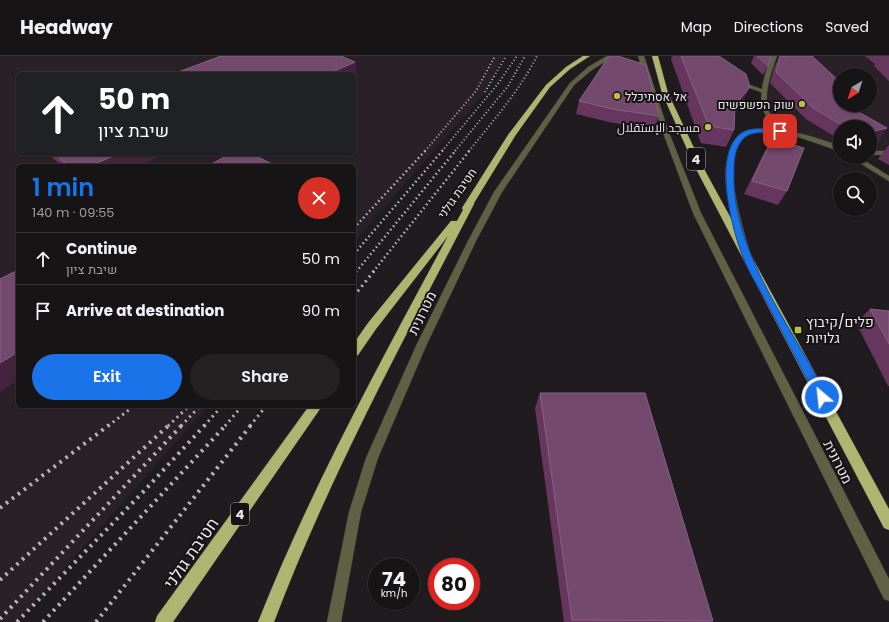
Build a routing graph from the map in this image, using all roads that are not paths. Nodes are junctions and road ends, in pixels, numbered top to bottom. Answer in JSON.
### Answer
{"nodes":[{"id":1,"x":587,"y":56,"type":"edge"},
{"id":2,"x":611,"y":56,"type":"edge"},
{"id":3,"x":641,"y":56,"type":"edge"},
{"id":4,"x":655,"y":56,"type":"edge"},
{"id":5,"x":774,"y":56,"type":"edge"},
{"id":6,"x":731,"y":78,"type":"edge"},
{"id":7,"x":764,"y":91,"type":"junction"},
{"id":8,"x":793,"y":133,"type":"junction"},
{"id":9,"x":833,"y":146,"type":"edge"},
{"id":10,"x":877,"y":153,"type":"edge"},
{"id":11,"x":889,"y":153,"type":"edge"},
{"id":12,"x":865,"y":164,"type":"edge"},
{"id":13,"x":889,"y":179,"type":"edge"},
{"id":14,"x":470,"y":204,"type":"junction"},
{"id":15,"x":747,"y":258,"type":"junction"},
{"id":16,"x":356,"y":349,"type":"edge"},
{"id":17,"x":315,"y":408,"type":"edge"},
{"id":18,"x":889,"y":523,"type":"edge"},
{"id":19,"x":889,"y":594,"type":"edge"},
{"id":20,"x":163,"y":622,"type":"edge"},
{"id":21,"x":266,"y":622,"type":"edge"},
{"id":22,"x":334,"y":622,"type":"edge"}],
"edges":[{"from":1,"to":14,"type":"highway","name":"חטיבת גולני"},
{"from":2,"to":22,"type":"street","name":"מטרונית"},
{"from":3,"to":19,"type":"street","name":"מטרונית"},
{"from":4,"to":15,"type":"highway","number":"4"},
{"from":5,"to":7,"type":"street"},
{"from":6,"to":7,"type":"street"},
{"from":7,"to":8,"type":"street"},
{"from":8,"to":9,"type":"street"},
{"from":8,"to":15,"type":"street"},
{"from":10,"to":11,"type":"street"},
{"from":12,"to":13,"type":"street"},
{"from":14,"to":16,"type":"highway","name":"חטיבת גולני"},
{"from":14,"to":21,"type":"highway"},
{"from":15,"to":18,"type":"highway","number":"4"},
{"from":17,"to":20,"type":"highway","name":"חטיבת גולני","number":"4"}]}
